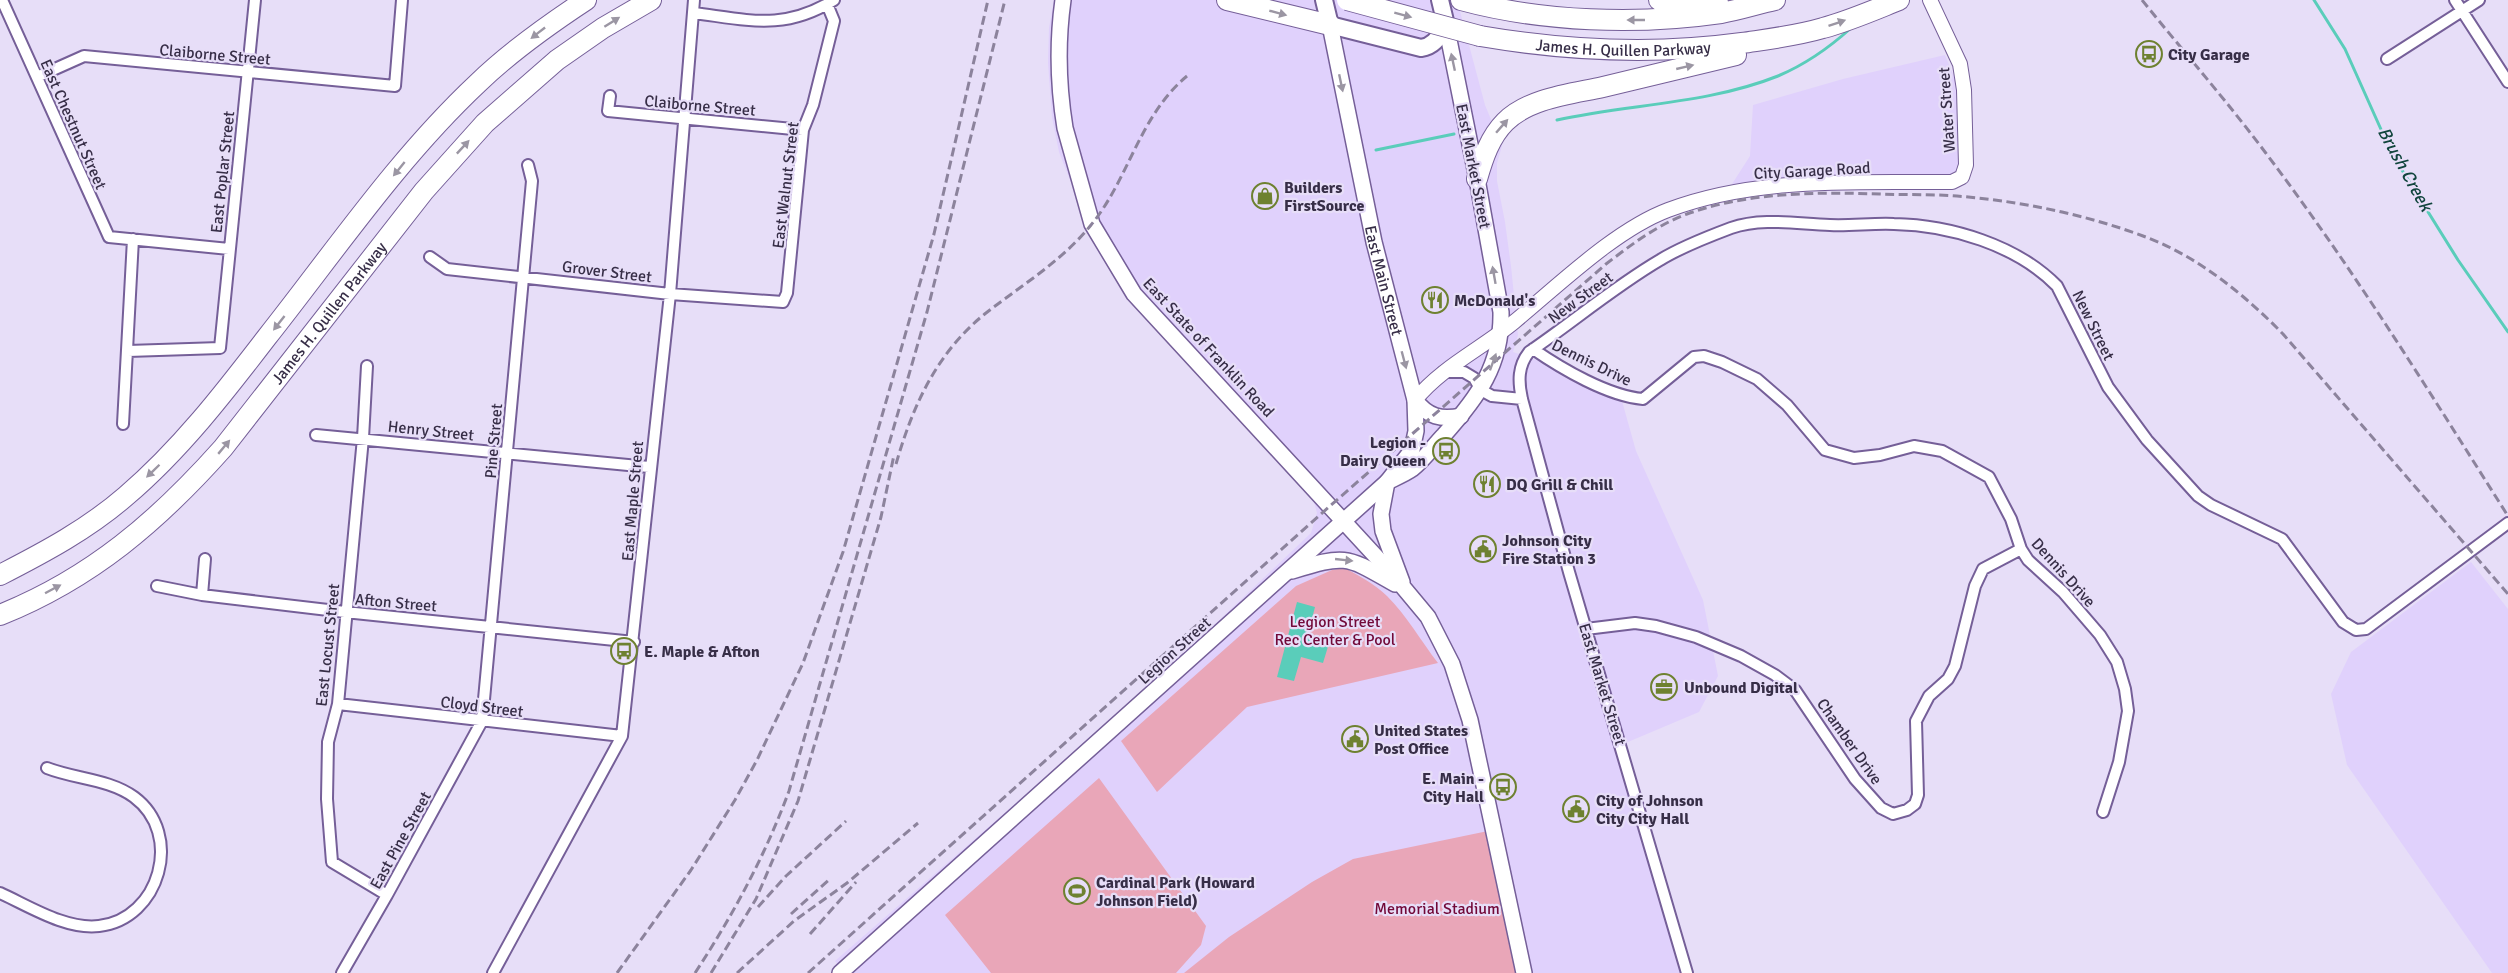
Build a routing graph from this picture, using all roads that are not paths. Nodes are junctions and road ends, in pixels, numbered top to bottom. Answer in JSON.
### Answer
{"nodes":[{"id":1,"x":2,"y":0,"type":"edge"},
{"id":2,"x":255,"y":0,"type":"edge"},
{"id":3,"x":402,"y":0,"type":"edge"},
{"id":4,"x":586,"y":0,"type":"edge"},
{"id":5,"x":651,"y":0,"type":"edge"},
{"id":6,"x":694,"y":0,"type":"edge"},
{"id":7,"x":1063,"y":0,"type":"edge"},
{"id":8,"x":1227,"y":0,"type":"edge"},
{"id":9,"x":1324,"y":0,"type":"edge"},
{"id":10,"x":1347,"y":0,"type":"edge"},
{"id":11,"x":1440,"y":0,"type":"edge"},
{"id":12,"x":1659,"y":0,"type":"edge"},
{"id":13,"x":1930,"y":0,"type":"edge"},
{"id":14,"x":2456,"y":0,"type":"edge"},
{"id":15,"x":2479,"y":0,"type":"edge"},
{"id":16,"x":831,"y":2,"type":"edge"},
{"id":17,"x":1467,"y":2,"type":"edge"},
{"id":18,"x":1766,"y":2,"type":"edge"},
{"id":19,"x":1892,"y":3,"type":"edge"},
{"id":20,"x":2462,"y":11,"type":"junction"},
{"id":21,"x":694,"y":13,"type":"junction"},
{"id":22,"x":1330,"y":25,"type":"junction"},
{"id":23,"x":1446,"y":25,"type":"junction"},
{"id":24,"x":1789,"y":37,"type":"junction"},
{"id":25,"x":2387,"y":59,"type":"dead end"},
{"id":26,"x":248,"y":72,"type":"junction"},
{"id":27,"x":37,"y":77,"type":"junction"},
{"id":28,"x":2508,"y":82,"type":"edge"},
{"id":29,"x":610,"y":96,"type":"dead end"},
{"id":30,"x":683,"y":120,"type":"junction"},
{"id":31,"x":803,"y":130,"type":"junction"},
{"id":32,"x":528,"y":165,"type":"dead end"},
{"id":33,"x":1478,"y":179,"type":"junction"},
{"id":34,"x":1952,"y":182,"type":"joint"},
{"id":35,"x":134,"y":239,"type":"junction"},
{"id":36,"x":229,"y":249,"type":"junction"},
{"id":37,"x":430,"y":257,"type":"dead end"},
{"id":38,"x":524,"y":277,"type":"junction"},
{"id":39,"x":670,"y":294,"type":"junction"},
{"id":40,"x":783,"y":302,"type":"joint"},
{"id":41,"x":1502,"y":332,"type":"junction"},
{"id":42,"x":1533,"y":349,"type":"junction"},
{"id":43,"x":128,"y":351,"type":"junction"},
{"id":44,"x":368,"y":366,"type":"dead end"},
{"id":45,"x":1443,"y":372,"type":"junction"},
{"id":46,"x":1481,"y":390,"type":"junction"},
{"id":47,"x":1522,"y":396,"type":"junction"},
{"id":48,"x":1415,"y":400,"type":"junction"},
{"id":49,"x":1461,"y":416,"type":"junction"},
{"id":50,"x":123,"y":424,"type":"dead end"},
{"id":51,"x":316,"y":435,"type":"dead end"},
{"id":52,"x":363,"y":438,"type":"junction"},
{"id":53,"x":507,"y":453,"type":"junction"},
{"id":54,"x":649,"y":467,"type":"junction"},
{"id":55,"x":1387,"y":482,"type":"junction"},
{"id":56,"x":1344,"y":522,"type":"junction"},
{"id":57,"x":2508,"y":523,"type":"edge"},
{"id":58,"x":2021,"y":549,"type":"junction"},
{"id":59,"x":205,"y":559,"type":"dead end"},
{"id":60,"x":1287,"y":573,"type":"junction"},
{"id":61,"x":0,"y":575,"type":"edge"},
{"id":62,"x":157,"y":586,"type":"dead end"},
{"id":63,"x":1406,"y":590,"type":"junction"},
{"id":64,"x":202,"y":595,"type":"junction"},
{"id":65,"x":345,"y":612,"type":"junction"},
{"id":66,"x":0,"y":615,"type":"edge"},
{"id":67,"x":492,"y":626,"type":"junction"},
{"id":68,"x":1586,"y":629,"type":"junction"},
{"id":69,"x":634,"y":642,"type":"junction"},
{"id":70,"x":338,"y":704,"type":"junction"},
{"id":71,"x":482,"y":721,"type":"junction"},
{"id":72,"x":622,"y":736,"type":"junction"},
{"id":73,"x":47,"y":768,"type":"dead end"},
{"id":74,"x":2103,"y":812,"type":"dead end"},
{"id":75,"x":0,"y":893,"type":"edge"},
{"id":76,"x":387,"y":895,"type":"junction"},
{"id":77,"x":342,"y":973,"type":"edge"},
{"id":78,"x":493,"y":973,"type":"edge"},
{"id":79,"x":840,"y":973,"type":"edge"},
{"id":80,"x":1524,"y":973,"type":"edge"},
{"id":81,"x":1687,"y":973,"type":"edge"}],
"edges":[{"from":1,"to":27,"type":"street","name":"East Chestnut Street"},
{"from":2,"to":26,"type":"street","name":"East Poplar Street"},
{"from":3,"to":26,"type":"street","name":"Claiborne Street"},
{"from":4,"to":61,"type":"highway","name":"James H. Quillen Parkway","one_way":true},
{"from":66,"to":5,"type":"highway","name":"James H. Quillen Parkway","one_way":true},
{"from":6,"to":21,"type":"street","name":"East Maple Street"},
{"from":7,"to":56,"type":"main road","name":"East State of Franklin Road"},
{"from":8,"to":22,"type":"highway","one_way":true},
{"from":9,"to":22,"type":"main road","name":"East Main Street"},
{"from":10,"to":24,"type":"highway","name":"James H. Quillen Parkway","one_way":true,"bridge":true},
{"from":11,"to":23,"type":"main road","name":"East Market Street"},
{"from":12,"to":18,"type":"highway"},
{"from":13,"to":34,"type":"street","name":"Water Street"},
{"from":14,"to":20,"type":"street"},
{"from":15,"to":20,"type":"street"},
{"from":16,"to":21,"type":"street"},
{"from":16,"to":31,"type":"street","name":"East Walnut Street"},
{"from":18,"to":17,"type":"highway","name":"James H. Quillen Parkway","one_way":true},
{"from":24,"to":19,"type":"highway","name":"James H. Quillen Parkway","one_way":true},
{"from":20,"to":25,"type":"street"},
{"from":20,"to":28,"type":"street"},
{"from":21,"to":30,"type":"street","name":"East Maple Street"},
{"from":22,"to":23,"type":"main road"},
{"from":22,"to":48,"type":"main road","name":"East Main Street","one_way":true},
{"from":33,"to":23,"type":"main road","name":"East Market Street","one_way":true},
{"from":33,"to":24,"type":"highway","one_way":true},
{"from":26,"to":27,"type":"street","name":"Claiborne Street"},
{"from":26,"to":36,"type":"street","name":"East Poplar Street"},
{"from":27,"to":35,"type":"street","name":"East Chestnut Street"},
{"from":29,"to":30,"type":"street","name":"Claiborne Street"},
{"from":30,"to":31,"type":"street","name":"Claiborne Street"},
{"from":30,"to":39,"type":"street","name":"East Maple Street"},
{"from":31,"to":40,"type":"street","name":"East Walnut Street"},
{"from":32,"to":38,"type":"street","name":"Pine Street"},
{"from":41,"to":33,"type":"main road","name":"East Market Street","one_way":true},
{"from":34,"to":41,"type":"street","name":"City Garage Road"},
{"from":35,"to":36,"type":"street","name":"East Chestnut Street"},
{"from":35,"to":43,"type":"street"},
{"from":36,"to":43,"type":"street","name":"East Poplar Street"},
{"from":37,"to":38,"type":"street","name":"Grover Street"},
{"from":38,"to":39,"type":"street","name":"Grover Street"},
{"from":38,"to":53,"type":"street","name":"Pine Street"},
{"from":39,"to":40,"type":"street","name":"Grover Street"},
{"from":39,"to":54,"type":"street","name":"East Maple Street"},
{"from":41,"to":45,"type":"street","name":"City Garage Road"},
{"from":46,"to":41,"type":"main road","name":"Legion Street","one_way":true},
{"from":42,"to":47,"type":"street","name":"New Street"},
{"from":42,"to":57,"type":"street","name":"New Street"},
{"from":42,"to":58,"type":"street","name":"Dennis Drive"},
{"from":43,"to":50,"type":"street"},
{"from":44,"to":52,"type":"street","name":"East Locust Street"},
{"from":45,"to":46,"type":"street"},
{"from":45,"to":48,"type":"street"},
{"from":46,"to":47,"type":"street"},
{"from":46,"to":49,"type":"main road","name":"Legion Street"},
{"from":47,"to":68,"type":"street","name":"East Market Street"},
{"from":48,"to":49,"type":"main road"},
{"from":48,"to":55,"type":"main road","name":"East Main Street"},
{"from":49,"to":55,"type":"main road","name":"Legion Street"},
{"from":51,"to":52,"type":"street","name":"Henry Street"},
{"from":52,"to":53,"type":"street","name":"Henry Street"},
{"from":52,"to":65,"type":"street","name":"East Locust Street"},
{"from":53,"to":54,"type":"street","name":"Henry Street"},
{"from":53,"to":67,"type":"street","name":"Pine Street"},
{"from":54,"to":69,"type":"street","name":"East Maple Street"},
{"from":55,"to":56,"type":"main road","name":"Legion Street"},
{"from":55,"to":63,"type":"main road"},
{"from":56,"to":60,"type":"main road","name":"Legion Street"},
{"from":56,"to":63,"type":"main road"},
{"from":58,"to":68,"type":"street","name":"Chamber Drive"},
{"from":58,"to":74,"type":"street","name":"Dennis Drive"},
{"from":59,"to":64,"type":"street"},
{"from":60,"to":63,"type":"main road","one_way":true},
{"from":60,"to":79,"type":"main road","name":"Legion Street"},
{"from":62,"to":64,"type":"street","name":"Afton Street"},
{"from":63,"to":80,"type":"main road"},
{"from":64,"to":65,"type":"street","name":"Afton Street"},
{"from":65,"to":67,"type":"street","name":"Afton Street"},
{"from":65,"to":70,"type":"street","name":"East Locust Street"},
{"from":67,"to":69,"type":"street","name":"Afton Street"},
{"from":67,"to":71,"type":"street","name":"Pine Street"},
{"from":68,"to":81,"type":"street","name":"East Market Street"},
{"from":69,"to":72,"type":"street","name":"East Maple Street"},
{"from":70,"to":71,"type":"street","name":"Cloyd Street"},
{"from":70,"to":76,"type":"street","name":"East Locust Street"},
{"from":71,"to":72,"type":"street","name":"Cloyd Street"},
{"from":71,"to":76,"type":"street","name":"East Pine Street"},
{"from":72,"to":78,"type":"street","name":"East Maple Street"},
{"from":73,"to":75,"type":"street"},
{"from":76,"to":77,"type":"street","name":"East Pine Street"}]}
